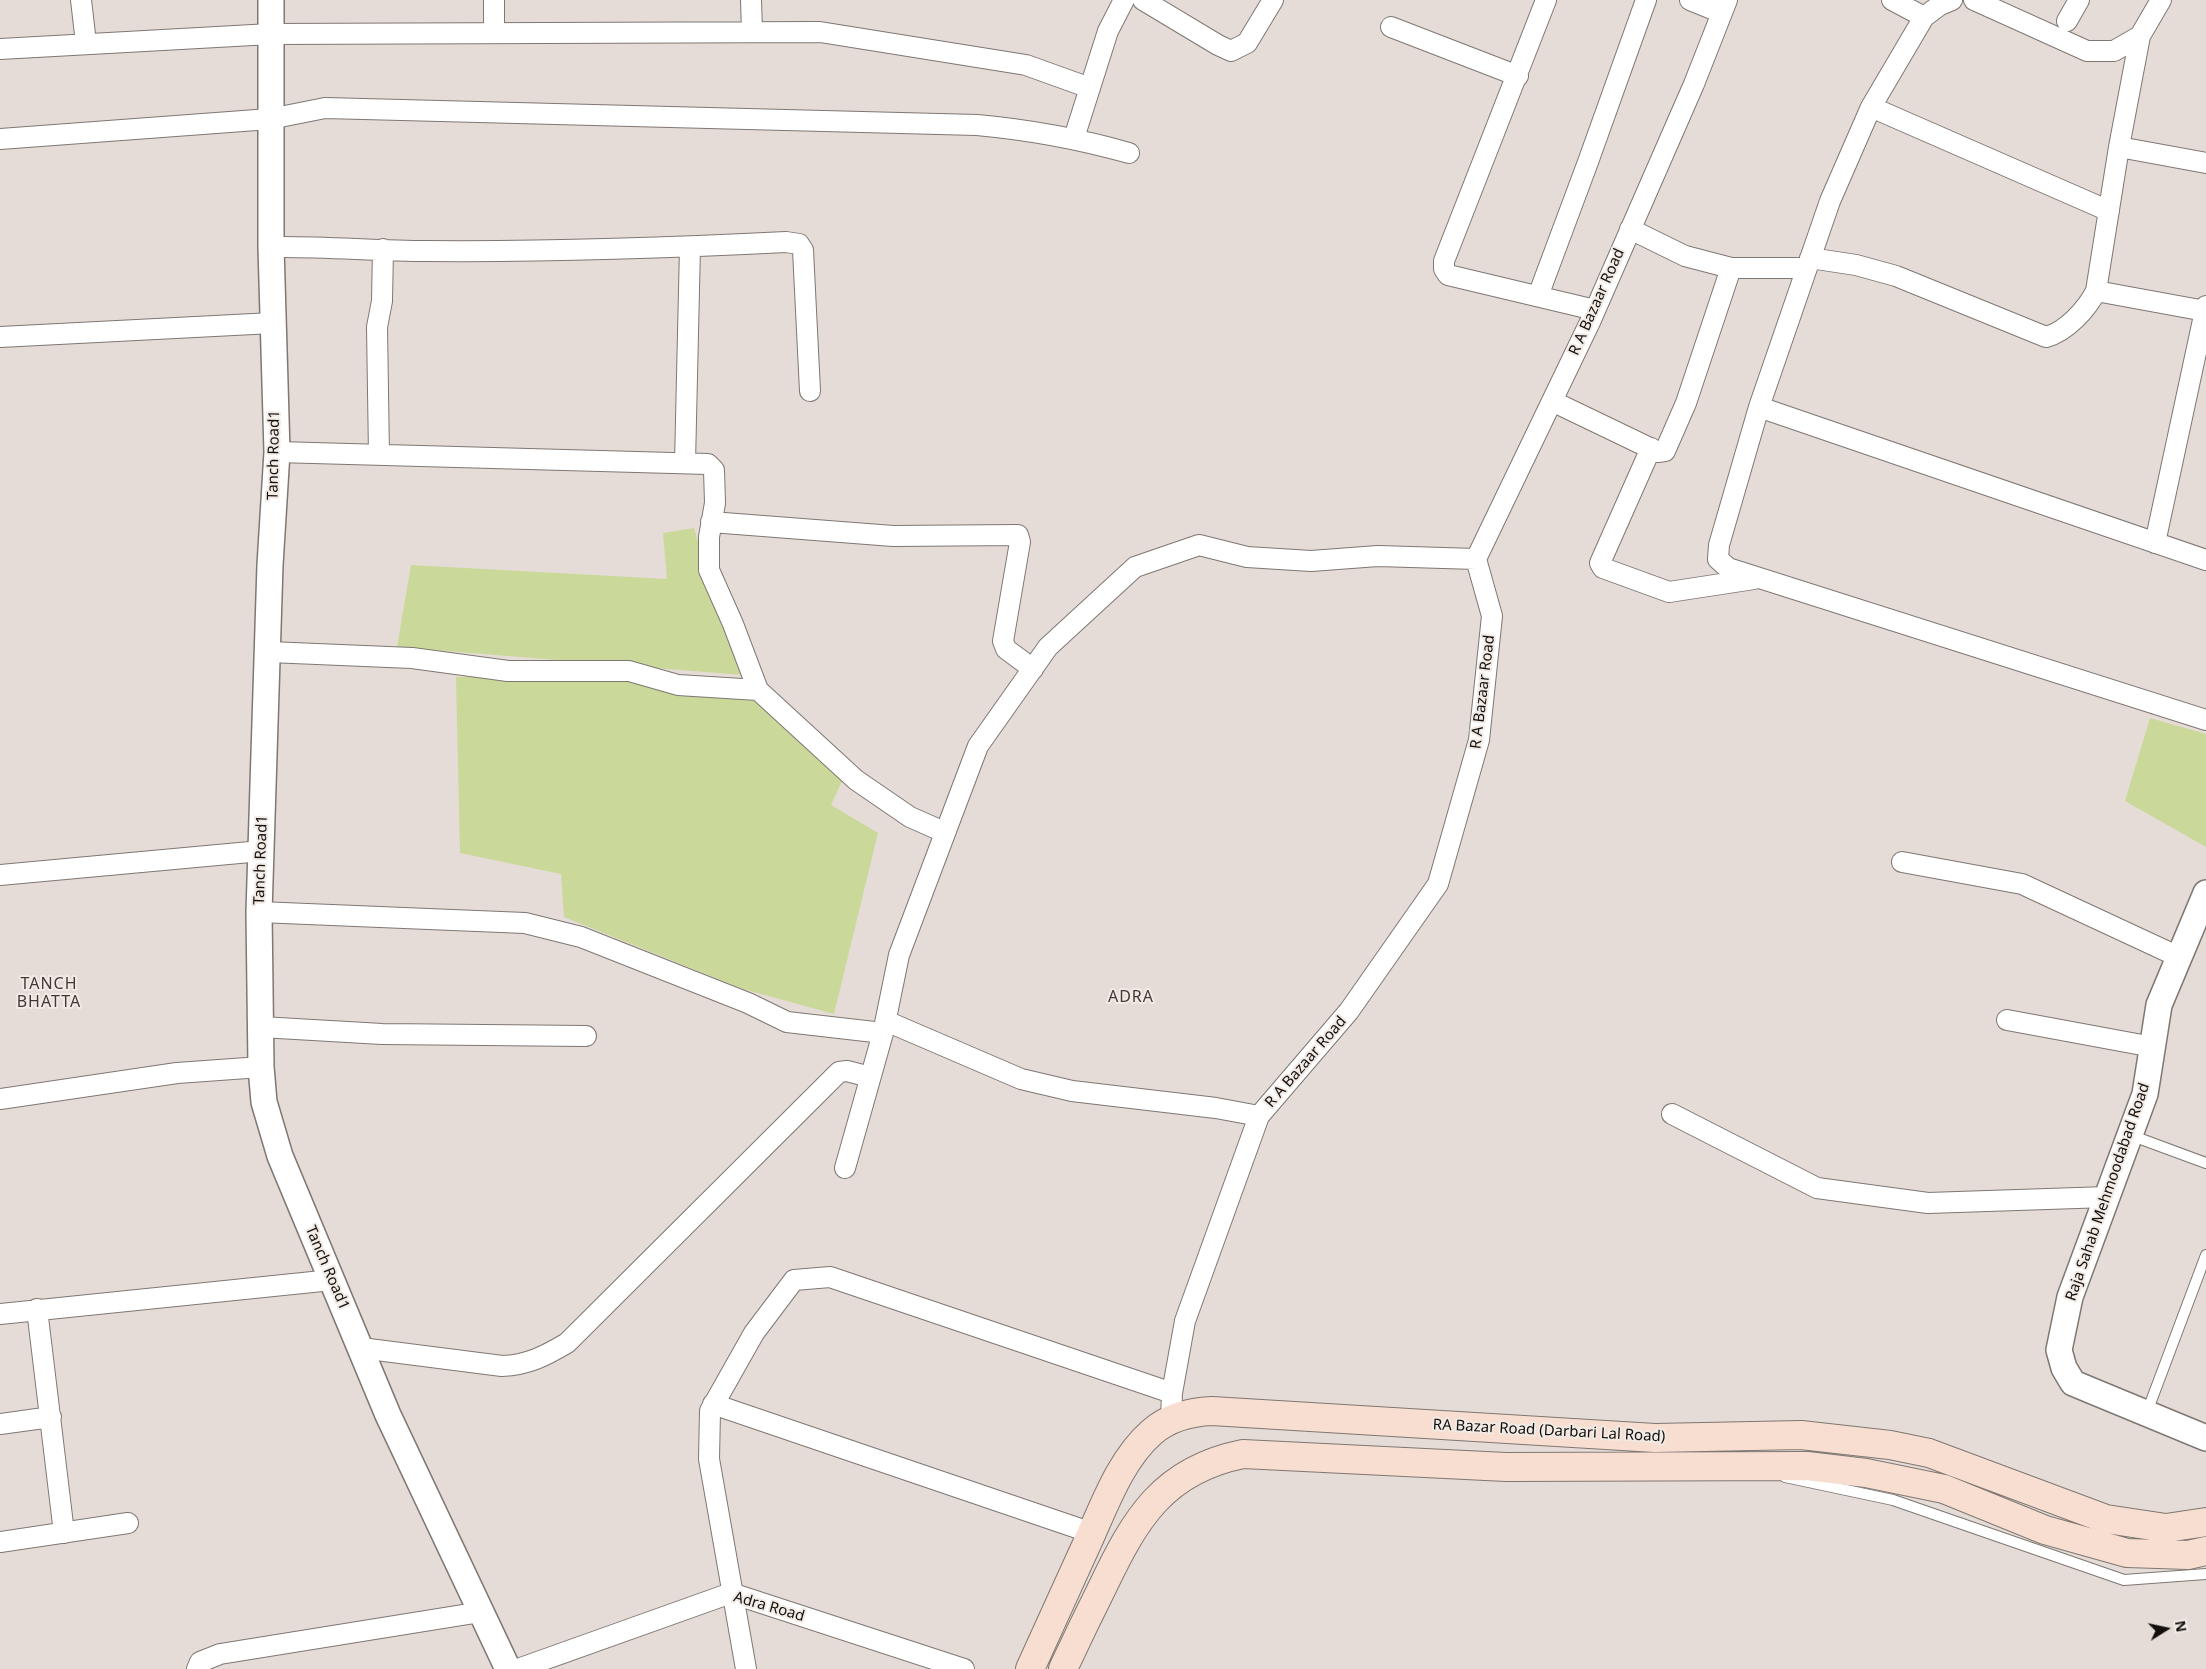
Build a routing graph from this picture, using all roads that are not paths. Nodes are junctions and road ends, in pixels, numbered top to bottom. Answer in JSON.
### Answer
{"nodes":[{"id":1,"x":81,"y":0,"type":"edge"},
{"id":2,"x":271,"y":0,"type":"edge"},
{"id":3,"x":494,"y":0,"type":"edge"},
{"id":4,"x":751,"y":0,"type":"edge"},
{"id":5,"x":1124,"y":0,"type":"edge"},
{"id":6,"x":1143,"y":0,"type":"edge"},
{"id":7,"x":1273,"y":0,"type":"edge"},
{"id":8,"x":1546,"y":0,"type":"edge"},
{"id":9,"x":1646,"y":0,"type":"edge"},
{"id":10,"x":1690,"y":0,"type":"edge"},
{"id":11,"x":1892,"y":0,"type":"edge"},
{"id":12,"x":1952,"y":0,"type":"edge"},
{"id":13,"x":1974,"y":0,"type":"edge"},
{"id":14,"x":2079,"y":0,"type":"edge"},
{"id":15,"x":2161,"y":0,"type":"edge"},
{"id":16,"x":1725,"y":6,"type":"edge"},
{"id":17,"x":1924,"y":17,"type":"junction"},
{"id":18,"x":2067,"y":21,"type":"dead end"},
{"id":19,"x":1391,"y":27,"type":"dead end"},
{"id":20,"x":752,"y":31,"type":"junction"},
{"id":21,"x":494,"y":33,"type":"junction"},
{"id":22,"x":271,"y":34,"type":"junction"},
{"id":23,"x":2140,"y":36,"type":"junction"},
{"id":24,"x":86,"y":43,"type":"junction"},
{"id":25,"x":0,"y":49,"type":"edge"},
{"id":26,"x":1518,"y":76,"type":"junction"},
{"id":27,"x":1090,"y":88,"type":"junction"},
{"id":28,"x":1872,"y":107,"type":"junction"},
{"id":29,"x":270,"y":119,"type":"junction"},
{"id":30,"x":1074,"y":138,"type":"junction"},
{"id":31,"x":0,"y":139,"type":"edge"},
{"id":32,"x":2119,"y":147,"type":"junction"},
{"id":33,"x":1129,"y":153,"type":"dead end"},
{"id":34,"x":2206,"y":164,"type":"edge"},
{"id":35,"x":2109,"y":210,"type":"junction"},
{"id":36,"x":1630,"y":229,"type":"junction"},
{"id":37,"x":271,"y":247,"type":"junction"},
{"id":38,"x":690,"y":247,"type":"junction"},
{"id":39,"x":383,"y":249,"type":"junction"},
{"id":40,"x":1808,"y":263,"type":"junction"},
{"id":41,"x":1732,"y":268,"type":"junction"},
{"id":42,"x":2096,"y":291,"type":"junction"},
{"id":43,"x":1538,"y":296,"type":"junction"},
{"id":44,"x":2205,"y":309,"type":"edge"},
{"id":45,"x":1595,"y":310,"type":"junction"},
{"id":46,"x":273,"y":323,"type":"junction"},
{"id":47,"x":0,"y":337,"type":"edge"},
{"id":48,"x":2199,"y":380,"type":"edge"},
{"id":49,"x":810,"y":391,"type":"dead end"},
{"id":50,"x":1552,"y":401,"type":"junction"},
{"id":51,"x":1759,"y":406,"type":"junction"},
{"id":52,"x":1651,"y":448,"type":"junction"},
{"id":53,"x":277,"y":452,"type":"junction"},
{"id":54,"x":380,"y":455,"type":"junction"},
{"id":55,"x":685,"y":464,"type":"junction"},
{"id":56,"x":711,"y":522,"type":"junction"},
{"id":57,"x":2155,"y":543,"type":"junction"},
{"id":58,"x":1476,"y":559,"type":"junction"},
{"id":59,"x":2206,"y":560,"type":"edge"},
{"id":60,"x":1758,"y":578,"type":"junction"},
{"id":61,"x":268,"y":652,"type":"junction"},
{"id":62,"x":1033,"y":669,"type":"junction"},
{"id":63,"x":758,"y":690,"type":"junction"},
{"id":64,"x":2206,"y":720,"type":"edge"},
{"id":65,"x":944,"y":832,"type":"junction"},
{"id":66,"x":261,"y":851,"type":"junction"},
{"id":67,"x":1902,"y":862,"type":"dead end"},
{"id":68,"x":0,"y":874,"type":"edge"},
{"id":69,"x":2206,"y":893,"type":"edge"},
{"id":70,"x":259,"y":912,"type":"junction"},
{"id":71,"x":2179,"y":957,"type":"junction"},
{"id":72,"x":2007,"y":1020,"type":"dead end"},
{"id":73,"x":261,"y":1027,"type":"junction"},
{"id":74,"x":884,"y":1027,"type":"junction"},
{"id":75,"x":586,"y":1036,"type":"dead end"},
{"id":76,"x":2153,"y":1047,"type":"junction"},
{"id":77,"x":261,"y":1067,"type":"junction"},
{"id":78,"x":870,"y":1077,"type":"junction"},
{"id":79,"x":0,"y":1099,"type":"edge"},
{"id":80,"x":1672,"y":1114,"type":"dead end"},
{"id":81,"x":1259,"y":1116,"type":"junction"},
{"id":82,"x":2130,"y":1135,"type":"junction"},
{"id":83,"x":2206,"y":1163,"type":"edge"},
{"id":84,"x":845,"y":1168,"type":"dead end"},
{"id":85,"x":2107,"y":1197,"type":"junction"},
{"id":86,"x":2206,"y":1255,"type":"edge"},
{"id":87,"x":332,"y":1280,"type":"junction"},
{"id":88,"x":37,"y":1309,"type":"junction"},
{"id":89,"x":0,"y":1314,"type":"edge"},
{"id":90,"x":361,"y":1348,"type":"junction"},
{"id":91,"x":713,"y":1404,"type":"junction"},
{"id":92,"x":1172,"y":1407,"type":"junction"},
{"id":93,"x":2148,"y":1412,"type":"junction"},
{"id":94,"x":51,"y":1417,"type":"junction"},
{"id":95,"x":0,"y":1424,"type":"edge"},
{"id":96,"x":2206,"y":1438,"type":"edge"},
{"id":97,"x":1740,"y":1468,"type":"junction"},
{"id":98,"x":2206,"y":1522,"type":"edge"},
{"id":99,"x":128,"y":1524,"type":"dead end"},
{"id":100,"x":64,"y":1533,"type":"junction"},
{"id":101,"x":1092,"y":1533,"type":"junction"},
{"id":102,"x":0,"y":1542,"type":"edge"},
{"id":103,"x":2206,"y":1552,"type":"edge"},
{"id":104,"x":2206,"y":1574,"type":"edge"},
{"id":105,"x":731,"y":1593,"type":"junction"},
{"id":106,"x":481,"y":1612,"type":"junction"},
{"id":107,"x":197,"y":1669,"type":"edge"},
{"id":108,"x":508,"y":1669,"type":"edge"},
{"id":109,"x":518,"y":1669,"type":"edge"},
{"id":110,"x":746,"y":1669,"type":"edge"},
{"id":111,"x":964,"y":1669,"type":"edge"},
{"id":112,"x":1030,"y":1669,"type":"edge"},
{"id":113,"x":1063,"y":1669,"type":"edge"}],
"edges":[{"from":1,"to":24,"type":"street"},
{"from":2,"to":22,"type":"street","name":"Tanch Road1"},
{"from":3,"to":21,"type":"street"},
{"from":4,"to":20,"type":"street"},
{"from":5,"to":27,"type":"street"},
{"from":6,"to":7,"type":"street"},
{"from":8,"to":26,"type":"street"},
{"from":9,"to":43,"type":"street"},
{"from":10,"to":16,"type":"street"},
{"from":11,"to":17,"type":"street"},
{"from":12,"to":17,"type":"street"},
{"from":13,"to":23,"type":"street"},
{"from":14,"to":18,"type":"street"},
{"from":15,"to":23,"type":"street"},
{"from":16,"to":36,"type":"street","name":"R A Bazaar Road"},
{"from":17,"to":28,"type":"street"},
{"from":19,"to":26,"type":"street"},
{"from":20,"to":21,"type":"street"},
{"from":20,"to":27,"type":"street"},
{"from":21,"to":22,"type":"street"},
{"from":22,"to":24,"type":"street"},
{"from":22,"to":29,"type":"street","name":"Tanch Road1"},
{"from":23,"to":32,"type":"street"},
{"from":24,"to":25,"type":"street"},
{"from":26,"to":43,"type":"street"},
{"from":27,"to":30,"type":"street"},
{"from":28,"to":35,"type":"street"},
{"from":28,"to":40,"type":"street"},
{"from":29,"to":30,"type":"street"},
{"from":29,"to":31,"type":"street"},
{"from":29,"to":37,"type":"street","name":"Tanch Road1"},
{"from":30,"to":33,"type":"street"},
{"from":32,"to":34,"type":"street"},
{"from":32,"to":35,"type":"street"},
{"from":35,"to":42,"type":"street"},
{"from":36,"to":41,"type":"street"},
{"from":36,"to":45,"type":"street","name":"R A Bazaar Road"},
{"from":37,"to":39,"type":"street"},
{"from":37,"to":46,"type":"street","name":"Tanch Road1"},
{"from":38,"to":39,"type":"street"},
{"from":38,"to":49,"type":"street"},
{"from":38,"to":55,"type":"street"},
{"from":39,"to":54,"type":"street"},
{"from":40,"to":41,"type":"street"},
{"from":40,"to":42,"type":"street"},
{"from":40,"to":51,"type":"street"},
{"from":41,"to":52,"type":"street"},
{"from":42,"to":44,"type":"street"},
{"from":43,"to":45,"type":"street"},
{"from":44,"to":48,"type":"street"},
{"from":45,"to":50,"type":"street","name":"R A Bazaar Road"},
{"from":46,"to":47,"type":"street"},
{"from":46,"to":53,"type":"street","name":"Tanch Road1"},
{"from":48,"to":57,"type":"street"},
{"from":50,"to":52,"type":"street"},
{"from":50,"to":58,"type":"street","name":"R A Bazaar Road"},
{"from":51,"to":57,"type":"street"},
{"from":51,"to":60,"type":"street"},
{"from":52,"to":60,"type":"street"},
{"from":53,"to":54,"type":"street"},
{"from":53,"to":61,"type":"street","name":"Tanch Road1"},
{"from":54,"to":55,"type":"street"},
{"from":55,"to":56,"type":"street"},
{"from":56,"to":62,"type":"street"},
{"from":56,"to":63,"type":"street"},
{"from":57,"to":59,"type":"street"},
{"from":58,"to":62,"type":"street"},
{"from":58,"to":81,"type":"street","name":"R A Bazaar Road"},
{"from":60,"to":64,"type":"street"},
{"from":61,"to":63,"type":"street"},
{"from":61,"to":66,"type":"street","name":"Tanch Road1"},
{"from":62,"to":65,"type":"street"},
{"from":63,"to":65,"type":"street"},
{"from":65,"to":74,"type":"street"},
{"from":66,"to":68,"type":"street"},
{"from":66,"to":70,"type":"street","name":"Tanch Road1"},
{"from":67,"to":71,"type":"street"},
{"from":69,"to":71,"type":"street","name":"Raja Sahab Mehmoodabad Road"},
{"from":70,"to":73,"type":"street","name":"Tanch Road1"},
{"from":70,"to":74,"type":"street"},
{"from":71,"to":76,"type":"street","name":"Raja Sahab Mehmoodabad Road"},
{"from":72,"to":76,"type":"street"},
{"from":73,"to":75,"type":"street"},
{"from":73,"to":77,"type":"street","name":"Tanch Road1"},
{"from":74,"to":78,"type":"street"},
{"from":74,"to":81,"type":"street"},
{"from":76,"to":82,"type":"street","name":"Raja Sahab Mehmoodabad Road"},
{"from":77,"to":79,"type":"street"},
{"from":77,"to":87,"type":"street","name":"Tanch Road1"},
{"from":78,"to":84,"type":"street"},
{"from":78,"to":90,"type":"street"},
{"from":80,"to":85,"type":"street"},
{"from":81,"to":92,"type":"street","name":"R A Bazaar Road"},
{"from":82,"to":83,"type":"lane"},
{"from":82,"to":85,"type":"street","name":"Raja Sahab Mehmoodabad Road"},
{"from":85,"to":93,"type":"street","name":"Raja Sahab Mehmoodabad Road"},
{"from":86,"to":93,"type":"lane"},
{"from":87,"to":88,"type":"street"},
{"from":87,"to":90,"type":"street","name":"Tanch Road1"},
{"from":88,"to":89,"type":"street"},
{"from":88,"to":94,"type":"street"},
{"from":90,"to":106,"type":"street","name":"Tanch Road1"},
{"from":91,"to":92,"type":"street"},
{"from":91,"to":101,"type":"street"},
{"from":91,"to":105,"type":"street"},
{"from":92,"to":98,"type":"main road","name":"RA Bazar Road (Darbari Lal Road)"},
{"from":92,"to":101,"type":"main road","name":"RA Bazar Road (Darbari Lal Road)"},
{"from":93,"to":96,"type":"street","name":"Raja Sahab Mehmoodabad Road"},
{"from":94,"to":95,"type":"street"},
{"from":94,"to":100,"type":"street"},
{"from":97,"to":103,"type":"main road","name":"RA Bazar Road (Darbari Lal Road)"},
{"from":97,"to":104,"type":"lane"},
{"from":97,"to":113,"type":"main road","name":"RA Bazar Road (Darbari Lal Road)"},
{"from":99,"to":100,"type":"street"},
{"from":100,"to":102,"type":"street"},
{"from":101,"to":112,"type":"main road","name":"RA Bazar Road (Darbari Lal Road)"},
{"from":105,"to":109,"type":"street","name":"Adra Road"},
{"from":105,"to":110,"type":"street"},
{"from":105,"to":111,"type":"street","name":"Adra Road"},
{"from":106,"to":107,"type":"street"},
{"from":106,"to":108,"type":"street","name":"Tanch Road1"}]}
